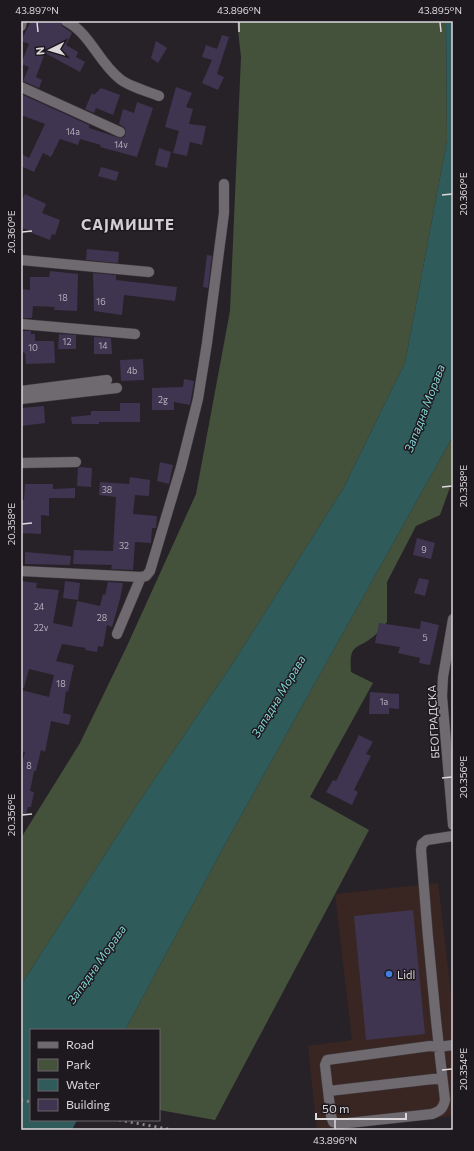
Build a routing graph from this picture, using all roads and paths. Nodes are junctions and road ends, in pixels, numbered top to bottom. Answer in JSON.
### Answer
{"nodes":[{"id":1,"x":22,"y":21,"type":"edge"},
{"id":2,"x":66,"y":21,"type":"edge"},
{"id":3,"x":21,"y":26,"type":"edge"},
{"id":4,"x":21,"y":87,"type":"edge"},
{"id":5,"x":159,"y":96,"type":"dead end"},
{"id":6,"x":120,"y":132,"type":"dead end"},
{"id":7,"x":224,"y":184,"type":"dead end"},
{"id":8,"x":21,"y":260,"type":"edge"},
{"id":9,"x":149,"y":272,"type":"dead end"},
{"id":10,"x":21,"y":324,"type":"edge"},
{"id":11,"x":135,"y":334,"type":"dead end"},
{"id":12,"x":107,"y":380,"type":"dead end"},
{"id":13,"x":117,"y":388,"type":"dead end"},
{"id":14,"x":21,"y":391,"type":"edge"},
{"id":15,"x":21,"y":399,"type":"edge"},
{"id":16,"x":76,"y":462,"type":"dead end"},
{"id":17,"x":21,"y":463,"type":"edge"},
{"id":18,"x":21,"y":571,"type":"edge"},
{"id":19,"x":141,"y":577,"type":"junction"},
{"id":20,"x":453,"y":618,"type":"edge"},
{"id":21,"x":117,"y":634,"type":"dead end"},
{"id":22,"x":453,"y":825,"type":"edge"},
{"id":23,"x":453,"y":836,"type":"edge"},
{"id":24,"x":453,"y":1045,"type":"edge"},
{"id":25,"x":439,"y":1047,"type":"junction"},
{"id":26,"x":442,"y":1078,"type":"junction"},
{"id":27,"x":329,"y":1091,"type":"junction"}],
"edges":[{"from":1,"to":3,"type":"street"},
{"from":2,"to":5,"type":"street"},
{"from":4,"to":6,"type":"street"},
{"from":7,"to":19,"type":"street"},
{"from":8,"to":9,"type":"street"},
{"from":10,"to":11,"type":"street"},
{"from":12,"to":14,"type":"street"},
{"from":13,"to":15,"type":"street"},
{"from":16,"to":17,"type":"street"},
{"from":18,"to":19,"type":"street"},
{"from":19,"to":21,"type":"street"},
{"from":20,"to":22,"type":"street","name":"БЕОГРАДСКА"},
{"from":23,"to":25,"type":"street"},
{"from":24,"to":25,"type":"street"},
{"from":25,"to":26,"type":"street"},
{"from":25,"to":27,"type":"street"},
{"from":26,"to":27,"type":"street"},
{"from":26,"to":27,"type":"street"}]}
